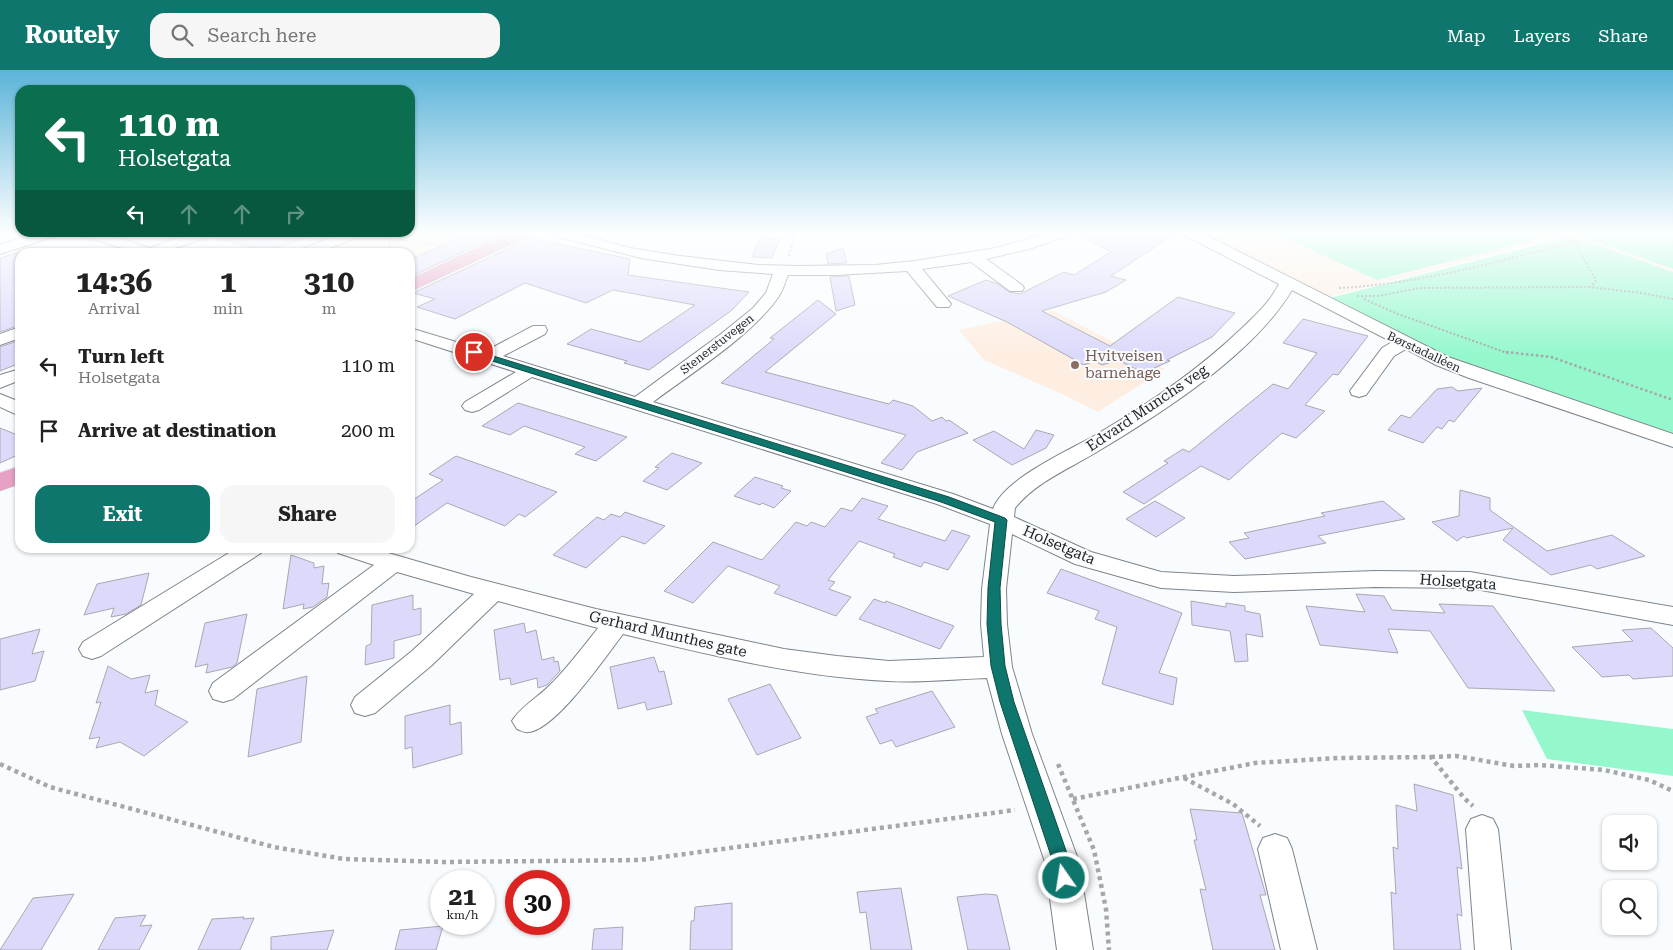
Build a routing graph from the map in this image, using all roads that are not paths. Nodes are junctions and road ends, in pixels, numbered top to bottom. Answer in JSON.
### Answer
{"nodes":[{"id":1,"x":437,"y":273,"type":"edge"},
{"id":2,"x":781,"y":273,"type":"edge"},
{"id":3,"x":917,"y":273,"type":"edge"},
{"id":4,"x":996,"y":273,"type":"edge"},
{"id":5,"x":1266,"y":273,"type":"edge"},
{"id":6,"x":415,"y":284,"type":"edge"},
{"id":7,"x":1287,"y":284,"type":"junction"},
{"id":8,"x":1016,"y":288,"type":"dead end"},
{"id":9,"x":943,"y":304,"type":"dead end"},
{"id":10,"x":539,"y":330,"type":"dead end"},
{"id":11,"x":15,"y":334,"type":"edge"},
{"id":12,"x":415,"y":335,"type":"edge"},
{"id":13,"x":0,"y":340,"type":"edge"},
{"id":14,"x":1404,"y":343,"type":"junction"},
{"id":15,"x":488,"y":357,"type":"junction"},
{"id":16,"x":531,"y":370,"type":"junction"},
{"id":17,"x":15,"y":376,"type":"edge"},
{"id":18,"x":0,"y":382,"type":"edge"},
{"id":19,"x":1359,"y":391,"type":"dead end"},
{"id":20,"x":0,"y":400,"type":"edge"},
{"id":21,"x":639,"y":403,"type":"junction"},
{"id":22,"x":472,"y":406,"type":"dead end"},
{"id":23,"x":15,"y":408,"type":"edge"},
{"id":24,"x":1673,"y":441,"type":"edge"},
{"id":25,"x":15,"y":476,"type":"edge"},
{"id":26,"x":0,"y":483,"type":"edge"},
{"id":27,"x":1001,"y":520,"type":"junction"},
{"id":28,"x":245,"y":553,"type":"edge"},
{"id":29,"x":363,"y":553,"type":"edge"},
{"id":30,"x":394,"y":562,"type":"junction"},
{"id":31,"x":492,"y":592,"type":"junction"},
{"id":32,"x":1673,"y":616,"type":"edge"},
{"id":33,"x":616,"y":624,"type":"junction"},
{"id":34,"x":92,"y":649,"type":"dead end"},
{"id":35,"x":998,"y":666,"type":"junction"},
{"id":36,"x":223,"y":691,"type":"dead end"},
{"id":37,"x":365,"y":705,"type":"dead end"},
{"id":38,"x":528,"y":721,"type":"dead end"},
{"id":39,"x":1482,"y":829,"type":"road end"},
{"id":40,"x":1275,"y":849,"type":"road end"},
{"id":41,"x":1075,"y":950,"type":"edge"},
{"id":42,"x":1300,"y":950,"type":"edge"},
{"id":43,"x":1493,"y":950,"type":"edge"}],
"edges":[{"from":1,"to":6,"type":"main road"},
{"from":2,"to":21,"type":"street","name":"Stenerstuvegen"},
{"from":3,"to":9,"type":"street"},
{"from":4,"to":8,"type":"street"},
{"from":5,"to":7,"type":"street","name":"Børstadalléen"},
{"from":7,"to":14,"type":"street","name":"Børstadalléen"},
{"from":7,"to":27,"type":"street","name":"Edvard Munchs veg"},
{"from":10,"to":15,"type":"street"},
{"from":11,"to":13,"type":"street"},
{"from":12,"to":15,"type":"street","name":"Holsetgata"},
{"from":14,"to":19,"type":"street"},
{"from":14,"to":24,"type":"street","name":"Børstadalléen"},
{"from":15,"to":16,"type":"street","name":"Holsetgata"},
{"from":16,"to":21,"type":"street","name":"Holsetgata"},
{"from":16,"to":22,"type":"street"},
{"from":17,"to":18,"type":"street"},
{"from":20,"to":23,"type":"street"},
{"from":21,"to":27,"type":"street","name":"Holsetgata"},
{"from":25,"to":26,"type":"main road"},
{"from":27,"to":32,"type":"street","name":"Holsetgata"},
{"from":27,"to":35,"type":"street","name":"Edvard Munchs veg"},
{"from":28,"to":34,"type":"street"},
{"from":29,"to":30,"type":"street","name":"Gerhard Munthes gate"},
{"from":30,"to":31,"type":"street","name":"Gerhard Munthes gate"},
{"from":30,"to":36,"type":"street"},
{"from":31,"to":33,"type":"street","name":"Gerhard Munthes gate"},
{"from":31,"to":37,"type":"street"},
{"from":33,"to":35,"type":"street","name":"Gerhard Munthes gate"},
{"from":33,"to":38,"type":"street"},
{"from":35,"to":41,"type":"street","name":"Edvard Munchs veg"},
{"from":39,"to":43,"type":"street"},
{"from":40,"to":42,"type":"street"}]}
